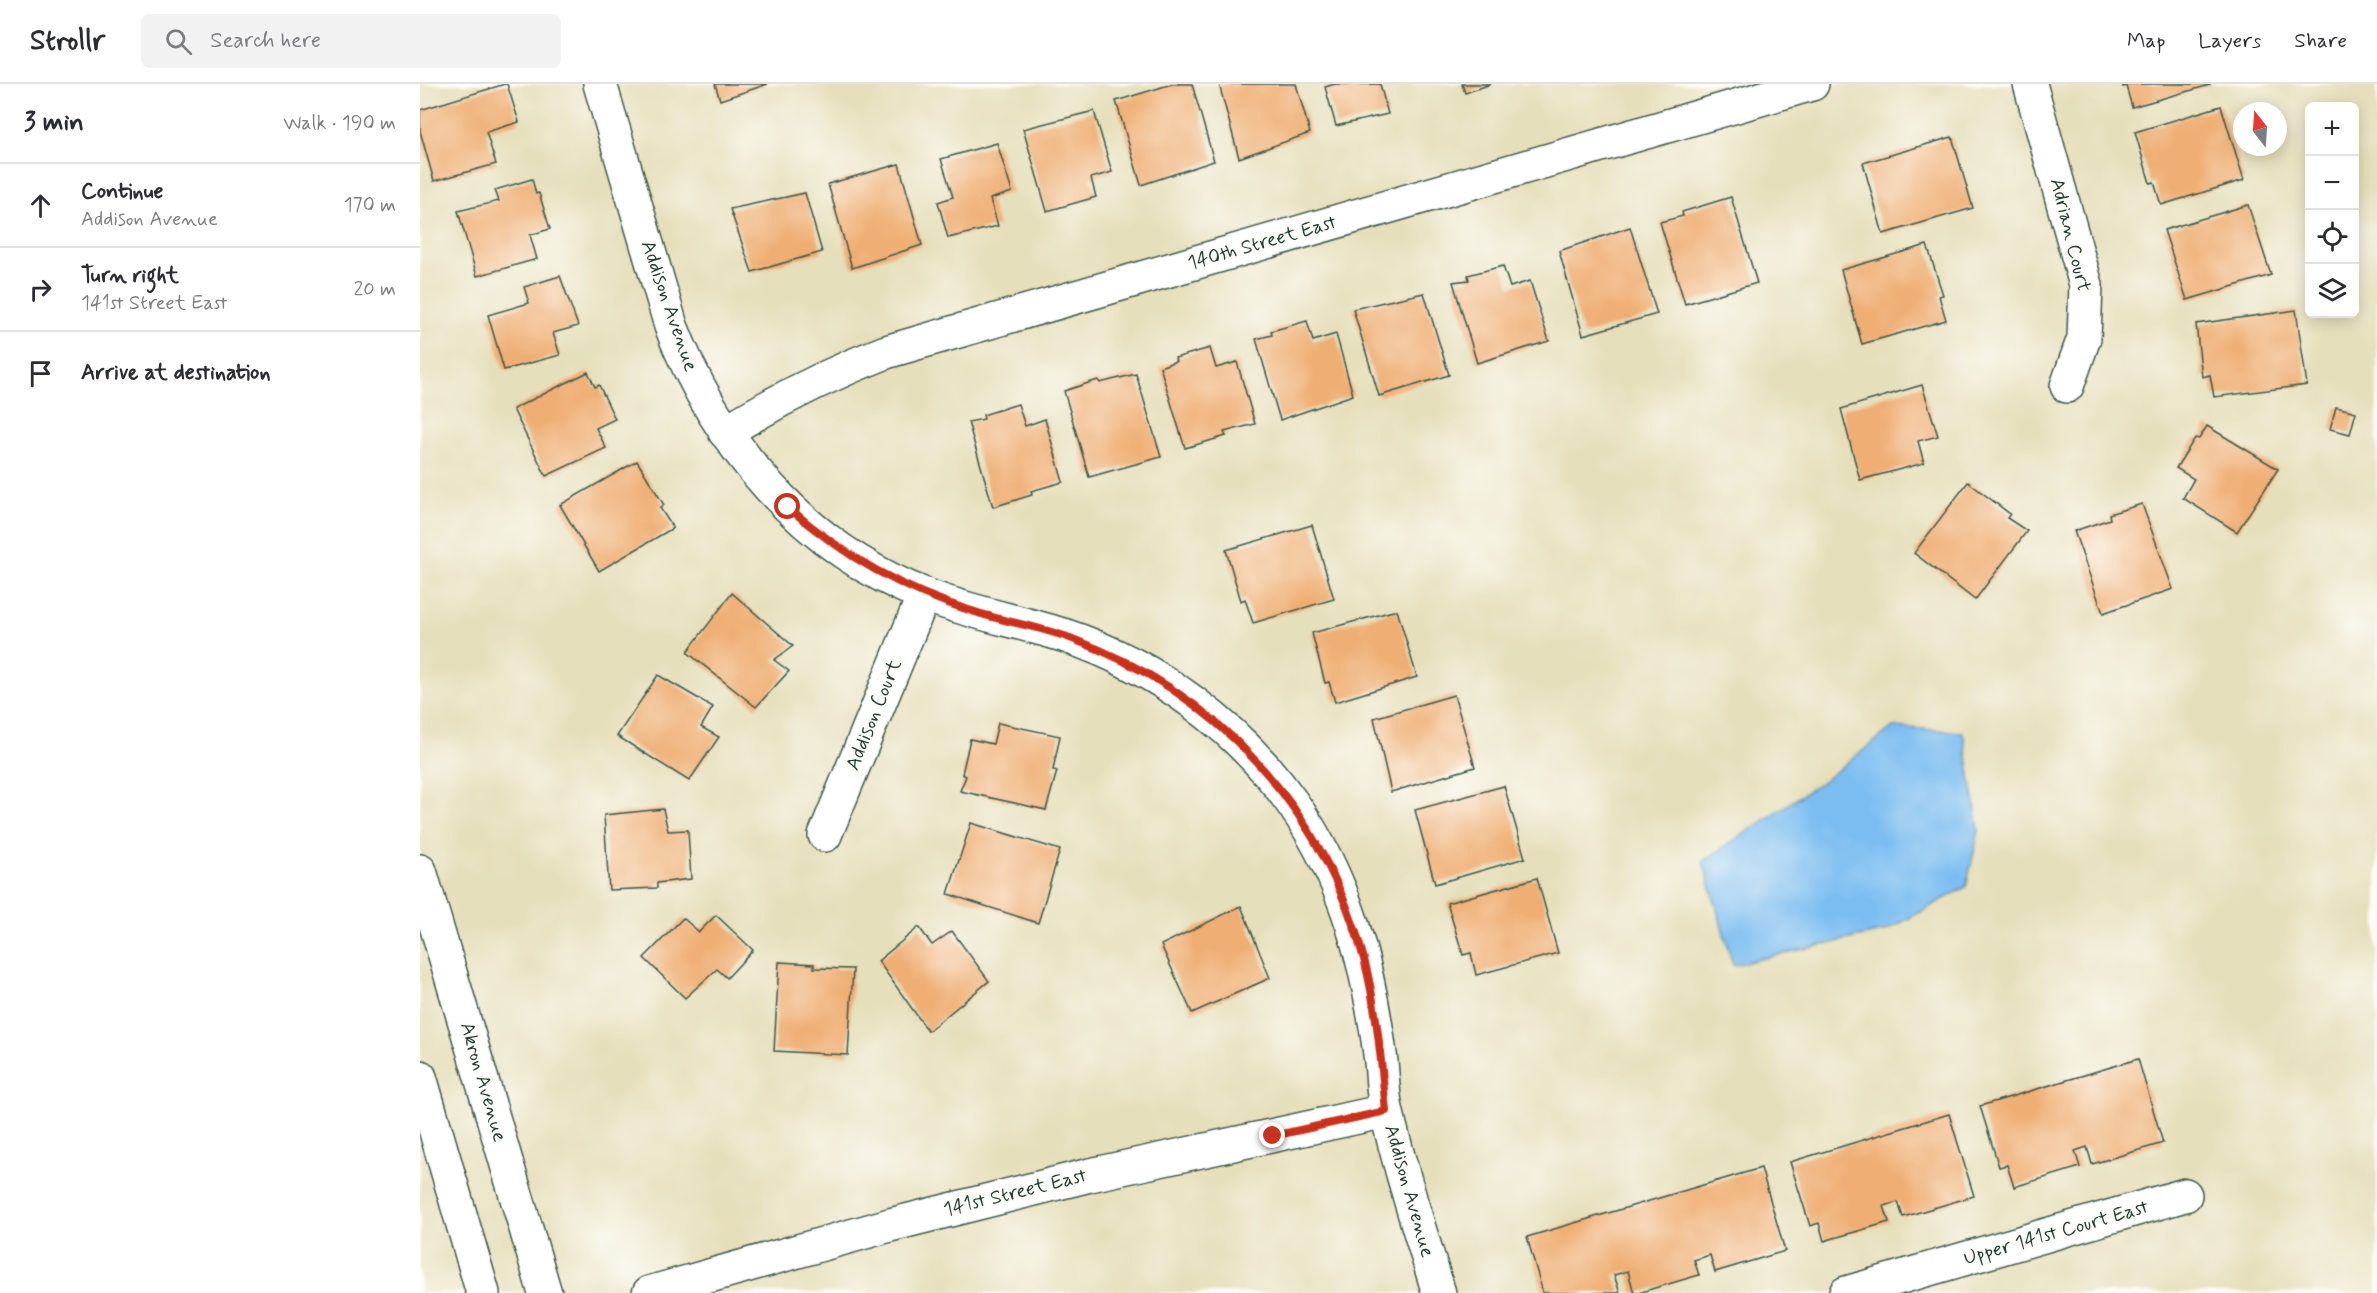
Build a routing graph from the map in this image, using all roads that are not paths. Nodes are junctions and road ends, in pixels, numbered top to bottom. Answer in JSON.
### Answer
{"nodes":[{"id":1,"x":600,"y":84,"type":"edge"},
{"id":2,"x":1812,"y":84,"type":"edge"},
{"id":3,"x":2030,"y":84,"type":"edge"},
{"id":4,"x":2067,"y":386,"type":"dead end"},
{"id":5,"x":725,"y":432,"type":"junction"},
{"id":6,"x":924,"y":595,"type":"junction"},
{"id":7,"x":825,"y":835,"type":"dead end"},
{"id":8,"x":420,"y":871,"type":"edge"},
{"id":9,"x":420,"y":1077,"type":"edge"},
{"id":10,"x":1386,"y":1111,"type":"junction"},
{"id":11,"x":2186,"y":1195,"type":"dead end"},
{"id":12,"x":1929,"y":1282,"type":"edge"},
{"id":13,"x":483,"y":1293,"type":"edge"},
{"id":14,"x":545,"y":1293,"type":"edge"},
{"id":15,"x":649,"y":1293,"type":"edge"},
{"id":16,"x":1439,"y":1293,"type":"edge"},
{"id":17,"x":1846,"y":1293,"type":"edge"}],
"edges":[{"from":1,"to":5,"type":"street","name":"Addison Avenue"},
{"from":2,"to":5,"type":"street","name":"140th Street East"},
{"from":3,"to":4,"type":"street","name":"Adrian Court"},
{"from":5,"to":6,"type":"street","name":"Addison Avenue"},
{"from":6,"to":7,"type":"street","name":"Addison Court"},
{"from":6,"to":10,"type":"street","name":"Addison Avenue"},
{"from":8,"to":14,"type":"street","name":"Akron Avenue"},
{"from":9,"to":13,"type":"street"},
{"from":10,"to":15,"type":"street","name":"141st Street East"},
{"from":10,"to":16,"type":"street","name":"Addison Avenue"},
{"from":11,"to":12,"type":"street","name":"Upper 141st Court East"},
{"from":12,"to":17,"type":"street","name":"Upper 141st Court East"}]}
